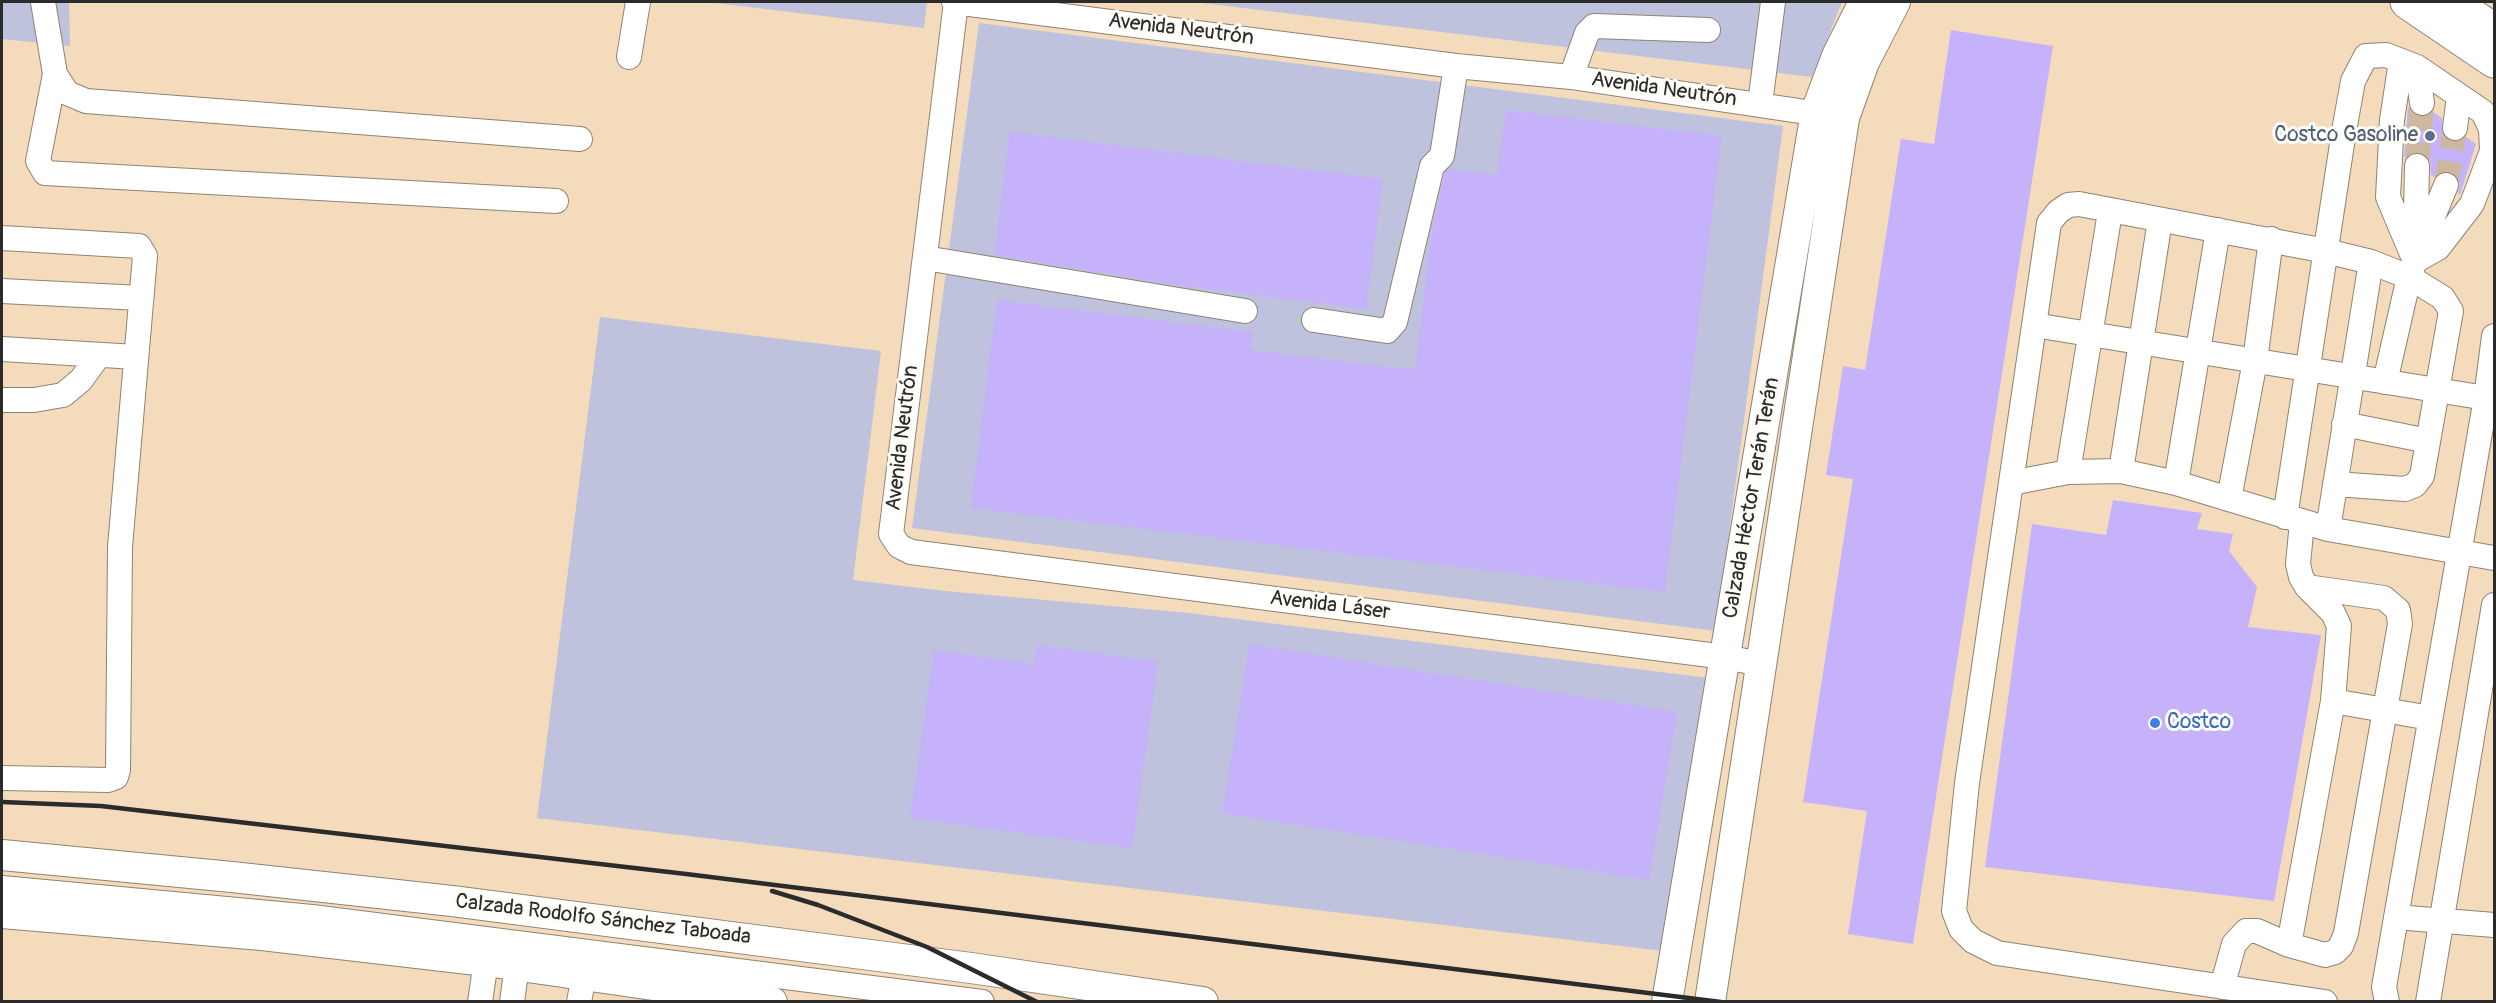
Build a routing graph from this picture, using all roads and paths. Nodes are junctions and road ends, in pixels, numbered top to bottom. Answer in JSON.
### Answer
{"nodes":[{"id":1,"x":43,"y":2,"type":"edge"},
{"id":2,"x":638,"y":2,"type":"edge"},
{"id":3,"x":955,"y":2,"type":"edge"},
{"id":4,"x":1773,"y":2,"type":"edge"},
{"id":5,"x":1862,"y":2,"type":"edge"},
{"id":6,"x":1895,"y":2,"type":"edge"},
{"id":7,"x":2407,"y":2,"type":"edge"},
{"id":8,"x":2452,"y":2,"type":"edge"},
{"id":9,"x":2490,"y":2,"type":"edge"},
{"id":10,"x":2494,"y":5,"type":"edge"},
{"id":11,"x":1708,"y":30,"type":"dead end"},
{"id":12,"x":2494,"y":30,"type":"edge"},
{"id":13,"x":629,"y":57,"type":"dead end"},
{"id":14,"x":2494,"y":61,"type":"edge"},
{"id":15,"x":2409,"y":64,"type":"junction"},
{"id":16,"x":1456,"y":66,"type":"junction"},
{"id":17,"x":55,"y":74,"type":"junction"},
{"id":18,"x":1571,"y":77,"type":"junction"},
{"id":19,"x":2459,"y":96,"type":"junction"},
{"id":20,"x":2422,"y":103,"type":"tunnel mouth"},
{"id":21,"x":1760,"y":104,"type":"junction"},
{"id":22,"x":1830,"y":115,"type":"junction"},
{"id":23,"x":2455,"y":128,"type":"tunnel mouth"},
{"id":24,"x":580,"y":139,"type":"dead end"},
{"id":25,"x":2417,"y":166,"type":"tunnel mouth"},
{"id":26,"x":2446,"y":185,"type":"tunnel mouth"},
{"id":27,"x":556,"y":201,"type":"dead end"},
{"id":28,"x":2110,"y":212,"type":"junction"},
{"id":29,"x":2160,"y":220,"type":"junction"},
{"id":30,"x":2218,"y":230,"type":"junction"},
{"id":31,"x":2,"y":238,"type":"edge"},
{"id":32,"x":2271,"y":239,"type":"junction"},
{"id":33,"x":2326,"y":251,"type":"junction"},
{"id":34,"x":925,"y":258,"type":"junction"},
{"id":35,"x":2371,"y":262,"type":"junction"},
{"id":36,"x":2412,"y":269,"type":"junction"},
{"id":37,"x":2,"y":291,"type":"edge"},
{"id":38,"x":141,"y":298,"type":"junction"},
{"id":39,"x":1245,"y":311,"type":"dead end"},
{"id":40,"x":1314,"y":320,"type":"dead end"},
{"id":41,"x":2034,"y":325,"type":"junction"},
{"id":42,"x":2089,"y":334,"type":"junction"},
{"id":43,"x":2494,"y":336,"type":"edge"},
{"id":44,"x":2142,"y":343,"type":"junction"},
{"id":45,"x":2,"y":349,"type":"edge"},
{"id":46,"x":2198,"y":352,"type":"junction"},
{"id":47,"x":99,"y":356,"type":"junction"},
{"id":48,"x":136,"y":357,"type":"junction"},
{"id":49,"x":2254,"y":361,"type":"junction"},
{"id":50,"x":2306,"y":369,"type":"junction"},
{"id":51,"x":2352,"y":377,"type":"junction"},
{"id":52,"x":2385,"y":382,"type":"junction"},
{"id":53,"x":2436,"y":390,"type":"junction"},
{"id":54,"x":2487,"y":398,"type":"junction"},
{"id":55,"x":2,"y":400,"type":"edge"},
{"id":56,"x":2344,"y":424,"type":"junction"},
{"id":57,"x":2428,"y":441,"type":"junction"},
{"id":58,"x":2121,"y":471,"type":"junction"},
{"id":59,"x":2068,"y":472,"type":"junction"},
{"id":60,"x":2011,"y":483,"type":"junction"},
{"id":61,"x":2176,"y":483,"type":"junction"},
{"id":62,"x":2335,"y":484,"type":"junction"},
{"id":63,"x":2229,"y":499,"type":"junction"},
{"id":64,"x":2293,"y":520,"type":"junction"},
{"id":65,"x":2328,"y":529,"type":"junction"},
{"id":66,"x":899,"y":546,"type":"joint"},
{"id":67,"x":2459,"y":554,"type":"junction"},
{"id":68,"x":2494,"y":558,"type":"edge"},
{"id":69,"x":2307,"y":587,"type":"junction"},
{"id":70,"x":2494,"y":605,"type":"edge"},
{"id":71,"x":1725,"y":657,"type":"junction"},
{"id":72,"x":1761,"y":664,"type":"junction"},
{"id":73,"x":2333,"y":701,"type":"junction"},
{"id":74,"x":2384,"y":710,"type":"junction"},
{"id":75,"x":2430,"y":718,"type":"junction"},
{"id":76,"x":2,"y":778,"type":"edge"},
{"id":77,"x":2,"y":855,"type":"edge"},
{"id":78,"x":2,"y":888,"type":"edge"},
{"id":79,"x":2,"y":913,"type":"edge"},
{"id":80,"x":2396,"y":917,"type":"junction"},
{"id":81,"x":2442,"y":921,"type":"junction"},
{"id":82,"x":2494,"y":925,"type":"edge"},
{"id":83,"x":2289,"y":945,"type":"junction"},
{"id":84,"x":486,"y":961,"type":"junction"},
{"id":85,"x":517,"y":965,"type":"junction"},
{"id":86,"x":2222,"y":987,"type":"junction"},
{"id":87,"x":581,"y":988,"type":"edge"},
{"id":88,"x":649,"y":993,"type":"edge"},
{"id":89,"x":2382,"y":997,"type":"edge"},
{"id":90,"x":480,"y":1002,"type":"edge"},
{"id":91,"x":512,"y":1002,"type":"edge"},
{"id":92,"x":772,"y":1002,"type":"edge"},
{"id":93,"x":981,"y":1002,"type":"edge"},
{"id":94,"x":1203,"y":1002,"type":"edge"},
{"id":95,"x":1667,"y":1002,"type":"edge"},
{"id":96,"x":1710,"y":1002,"type":"edge"},
{"id":97,"x":2325,"y":1002,"type":"edge"},
{"id":98,"x":2428,"y":1002,"type":"edge"}],
"edges":[{"from":1,"to":17,"type":"street"},
{"from":2,"to":13,"type":"street"},
{"from":3,"to":16,"type":"street","name":"Avenida Neutrón"},
{"from":3,"to":34,"type":"street","name":"Avenida Neutrón"},
{"from":4,"to":21,"type":"street"},
{"from":5,"to":22,"type":"main road","name":"Calzada Héctor Terán Terán"},
{"from":6,"to":22,"type":"main road","name":"Calzada Héctor Terán Terán"},
{"from":7,"to":14,"type":"highway"},
{"from":8,"to":12,"type":"highway"},
{"from":9,"to":10,"type":"highway"},
{"from":11,"to":18,"type":"street"},
{"from":15,"to":19,"type":"street"},
{"from":15,"to":20,"type":"street"},
{"from":15,"to":33,"type":"street"},
{"from":15,"to":36,"type":"street"},
{"from":16,"to":18,"type":"street","name":"Avenida Neutrón"},
{"from":16,"to":40,"type":"street"},
{"from":17,"to":24,"type":"street"},
{"from":17,"to":27,"type":"street"},
{"from":18,"to":21,"type":"street","name":"Avenida Neutrón"},
{"from":19,"to":23,"type":"street"},
{"from":19,"to":36,"type":"street"},
{"from":21,"to":22,"type":"street","name":"Avenida Neutrón"},
{"from":22,"to":71,"type":"main road","name":"Calzada Héctor Terán Terán"},
{"from":22,"to":72,"type":"main road","name":"Calzada Héctor Terán Terán"},
{"from":25,"to":36,"type":"street"},
{"from":26,"to":36,"type":"street"},
{"from":28,"to":29,"type":"street"},
{"from":28,"to":41,"type":"street"},
{"from":28,"to":42,"type":"street"},
{"from":29,"to":30,"type":"street"},
{"from":29,"to":44,"type":"street"},
{"from":30,"to":32,"type":"street"},
{"from":30,"to":46,"type":"street"},
{"from":31,"to":38,"type":"street"},
{"from":32,"to":33,"type":"street"},
{"from":32,"to":49,"type":"street"},
{"from":33,"to":35,"type":"street"},
{"from":33,"to":50,"type":"street"},
{"from":34,"to":39,"type":"street"},
{"from":34,"to":66,"type":"street","name":"Avenida Neutrón"},
{"from":35,"to":36,"type":"street"},
{"from":35,"to":51,"type":"street"},
{"from":36,"to":52,"type":"street"},
{"from":36,"to":53,"type":"street"},
{"from":37,"to":38,"type":"street"},
{"from":38,"to":48,"type":"street"},
{"from":41,"to":42,"type":"street"},
{"from":41,"to":60,"type":"street"},
{"from":42,"to":44,"type":"street"},
{"from":42,"to":59,"type":"street"},
{"from":43,"to":54,"type":"street"},
{"from":44,"to":46,"type":"street"},
{"from":44,"to":58,"type":"street"},
{"from":45,"to":47,"type":"street"},
{"from":46,"to":49,"type":"street"},
{"from":46,"to":61,"type":"street"},
{"from":47,"to":48,"type":"street"},
{"from":47,"to":55,"type":"street"},
{"from":48,"to":76,"type":"street"},
{"from":49,"to":50,"type":"street"},
{"from":49,"to":63,"type":"street"},
{"from":50,"to":51,"type":"street"},
{"from":50,"to":64,"type":"street"},
{"from":51,"to":52,"type":"street"},
{"from":51,"to":56,"type":"street"},
{"from":52,"to":53,"type":"street"},
{"from":53,"to":54,"type":"street"},
{"from":53,"to":57,"type":"street"},
{"from":54,"to":67,"type":"street"},
{"from":56,"to":57,"type":"street"},
{"from":56,"to":62,"type":"street"},
{"from":57,"to":62,"type":"street"},
{"from":58,"to":59,"type":"street"},
{"from":58,"to":61,"type":"street"},
{"from":59,"to":60,"type":"street"},
{"from":60,"to":86,"type":"street"},
{"from":61,"to":63,"type":"street"},
{"from":62,"to":65,"type":"street"},
{"from":63,"to":64,"type":"street"},
{"from":64,"to":65,"type":"street"},
{"from":64,"to":69,"type":"street"},
{"from":65,"to":67,"type":"street"},
{"from":66,"to":71,"type":"street","name":"Avenida Láser"},
{"from":67,"to":68,"type":"street"},
{"from":67,"to":75,"type":"street"},
{"from":69,"to":73,"type":"street"},
{"from":69,"to":74,"type":"street"},
{"from":70,"to":81,"type":"street"},
{"from":71,"to":72,"type":"street","name":"Avenida Láser"},
{"from":71,"to":95,"type":"main road","name":"Calzada Héctor Terán Terán"},
{"from":72,"to":96,"type":"main road","name":"Calzada Héctor Terán Terán"},
{"from":73,"to":74,"type":"street"},
{"from":73,"to":83,"type":"street"},
{"from":74,"to":75,"type":"street"},
{"from":74,"to":83,"type":"street"},
{"from":75,"to":80,"type":"street"},
{"from":77,"to":94,"type":"main road","name":"Calzada Rodolfo Sánchez Taboada"},
{"from":78,"to":93,"type":"street"},
{"from":79,"to":84,"type":"main road"},
{"from":80,"to":81,"type":"street"},
{"from":80,"to":89,"type":"street"},
{"from":81,"to":82,"type":"street"},
{"from":81,"to":98,"type":"street"},
{"from":83,"to":86,"type":"street"},
{"from":84,"to":85,"type":"main road"},
{"from":84,"to":90,"type":"street"},
{"from":85,"to":87,"type":"main road"},
{"from":85,"to":91,"type":"street"},
{"from":86,"to":97,"type":"street"},
{"from":87,"to":88,"type":"main road"},
{"from":88,"to":92,"type":"main road"}]}
